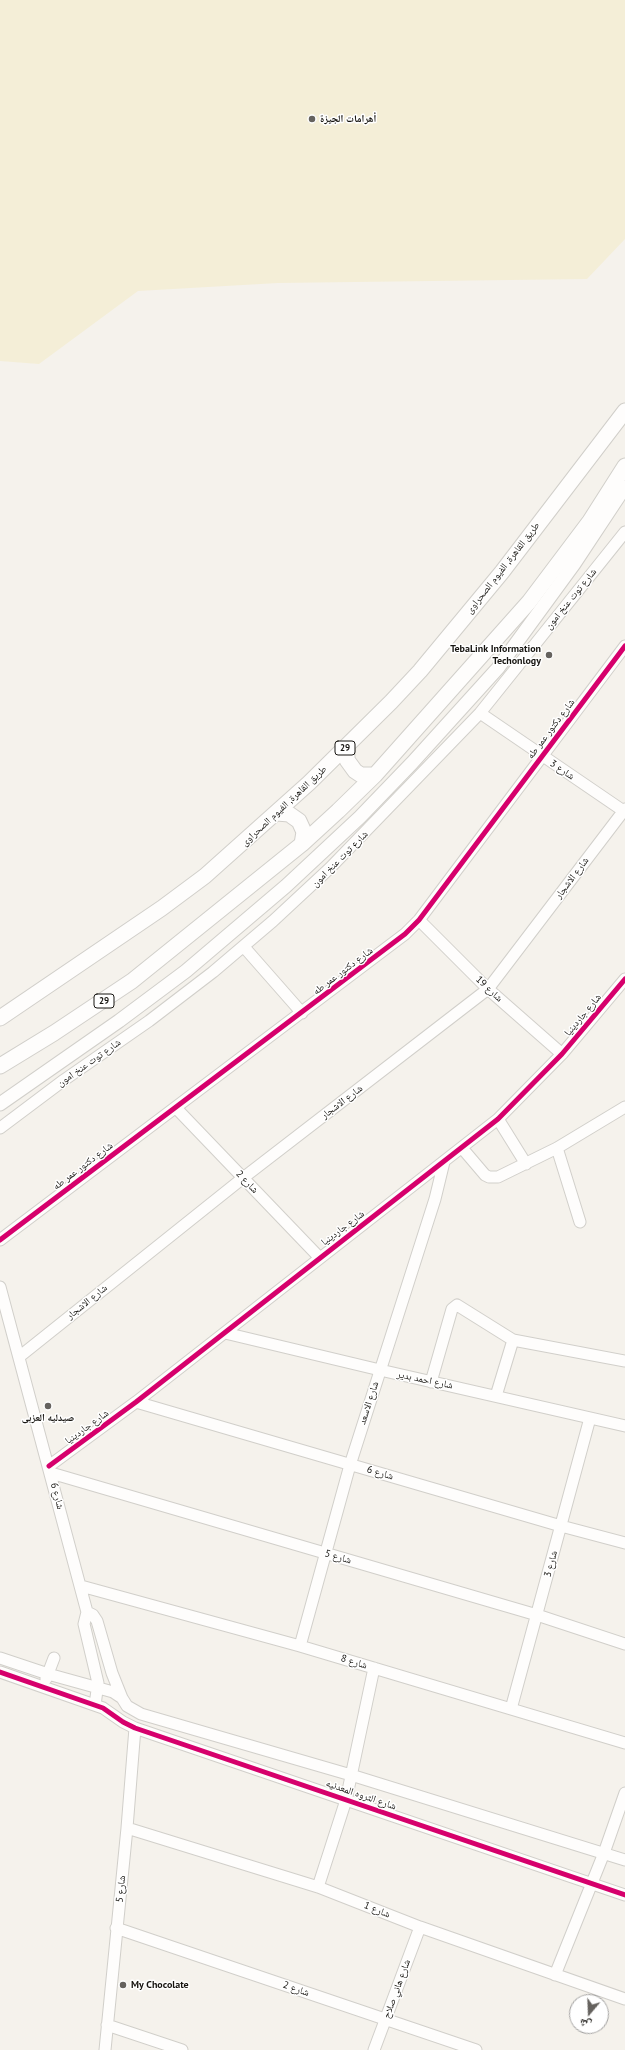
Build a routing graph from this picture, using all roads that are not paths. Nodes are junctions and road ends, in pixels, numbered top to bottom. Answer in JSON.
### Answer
{"nodes":[{"id":1,"x":625,"y":411,"type":"edge"},
{"id":2,"x":625,"y":466,"type":"edge"},
{"id":3,"x":625,"y":487,"type":"edge"},
{"id":4,"x":625,"y":532,"type":"edge"},
{"id":5,"x":625,"y":646,"type":"edge"},
{"id":6,"x":480,"y":713,"type":"junction"},
{"id":7,"x":347,"y":746,"type":"junction"},
{"id":8,"x":542,"y":756,"type":"junction"},
{"id":9,"x":375,"y":775,"type":"junction"},
{"id":10,"x":624,"y":811,"type":"edge"},
{"id":11,"x":277,"y":813,"type":"junction"},
{"id":12,"x":302,"y":844,"type":"junction"},
{"id":13,"x":419,"y":920,"type":"junction"},
{"id":14,"x":244,"y":947,"type":"junction"},
{"id":15,"x":625,"y":979,"type":"edge"},
{"id":16,"x":488,"y":989,"type":"junction"},
{"id":17,"x":302,"y":1013,"type":"junction"},
{"id":18,"x":0,"y":1018,"type":"edge"},
{"id":19,"x":562,"y":1054,"type":"junction"},
{"id":20,"x":0,"y":1066,"type":"edge"},
{"id":21,"x":0,"y":1104,"type":"edge"},
{"id":22,"x":625,"y":1107,"type":"edge"},
{"id":23,"x":176,"y":1108,"type":"junction"},
{"id":24,"x":498,"y":1118,"type":"junction"},
{"id":25,"x":0,"y":1128,"type":"edge"},
{"id":26,"x":462,"y":1148,"type":"junction"},
{"id":27,"x":557,"y":1148,"type":"junction"},
{"id":28,"x":444,"y":1162,"type":"junction"},
{"id":29,"x":526,"y":1164,"type":"junction"},
{"id":30,"x":243,"y":1178,"type":"junction"},
{"id":31,"x":580,"y":1222,"type":"dead end"},
{"id":32,"x":0,"y":1240,"type":"edge"},
{"id":33,"x":319,"y":1257,"type":"junction"},
{"id":34,"x":0,"y":1287,"type":"edge"},
{"id":35,"x":225,"y":1333,"type":"junction"},
{"id":36,"x":513,"y":1340,"type":"junction"},
{"id":37,"x":19,"y":1357,"type":"junction"},
{"id":38,"x":625,"y":1361,"type":"edge"},
{"id":39,"x":380,"y":1370,"type":"junction"},
{"id":40,"x":431,"y":1382,"type":"junction"},
{"id":41,"x":496,"y":1396,"type":"junction"},
{"id":42,"x":136,"y":1402,"type":"junction"},
{"id":43,"x":590,"y":1418,"type":"junction"},
{"id":44,"x":625,"y":1426,"type":"edge"},
{"id":45,"x":350,"y":1464,"type":"junction"},
{"id":46,"x":50,"y":1470,"type":"junction"},
{"id":47,"x":560,"y":1526,"type":"junction"},
{"id":48,"x":625,"y":1543,"type":"edge"},
{"id":49,"x":325,"y":1553,"type":"junction"},
{"id":50,"x":81,"y":1586,"type":"junction"},
{"id":51,"x":87,"y":1612,"type":"junction"},
{"id":52,"x":537,"y":1615,"type":"junction"},
{"id":53,"x":625,"y":1644,"type":"edge"},
{"id":54,"x":300,"y":1646,"type":"junction"},
{"id":55,"x":0,"y":1658,"type":"edge"},
{"id":56,"x":54,"y":1658,"type":"dead end"},
{"id":57,"x":374,"y":1668,"type":"junction"},
{"id":58,"x":0,"y":1672,"type":"edge"},
{"id":59,"x":48,"y":1674,"type":"junction"},
{"id":60,"x":44,"y":1688,"type":"junction"},
{"id":61,"x":98,"y":1688,"type":"junction"},
{"id":62,"x":122,"y":1698,"type":"junction"},
{"id":63,"x":95,"y":1705,"type":"junction"},
{"id":64,"x":512,"y":1709,"type":"junction"},
{"id":65,"x":135,"y":1728,"type":"junction"},
{"id":66,"x":625,"y":1743,"type":"edge"},
{"id":67,"x":351,"y":1775,"type":"junction"},
{"id":68,"x":625,"y":1793,"type":"edge"},
{"id":69,"x":346,"y":1800,"type":"junction"},
{"id":70,"x":128,"y":1828,"type":"junction"},
{"id":71,"x":604,"y":1853,"type":"junction"},
{"id":72,"x":625,"y":1860,"type":"edge"},
{"id":73,"x":592,"y":1884,"type":"junction"},
{"id":74,"x":318,"y":1886,"type":"junction"},
{"id":75,"x":625,"y":1895,"type":"edge"},
{"id":76,"x":420,"y":1927,"type":"junction"},
{"id":77,"x":116,"y":1928,"type":"junction"},
{"id":78,"x":555,"y":1975,"type":"junction"},
{"id":79,"x":625,"y":1999,"type":"edge"},
{"id":80,"x":386,"y":2020,"type":"junction"},
{"id":81,"x":107,"y":2025,"type":"junction"},
{"id":82,"x":105,"y":2050,"type":"edge"},
{"id":83,"x":182,"y":2050,"type":"edge"},
{"id":84,"x":374,"y":2050,"type":"edge"},
{"id":85,"x":476,"y":2050,"type":"edge"}],
"edges":[{"from":1,"to":7,"type":"highway","name":"طريق القاهرة, الفيوم الصحراوى","number":"29"},
{"from":2,"to":9,"type":"highway","number":"29"},
{"from":3,"to":21,"type":"main road"},
{"from":4,"to":6,"type":"street","name":"شارع توت عنخ امون"},
{"from":5,"to":8,"type":"street","name":"شارع دكتور عمر طه"},
{"from":6,"to":8,"type":"street","name":"شارع 3"},
{"from":6,"to":14,"type":"street","name":"شارع توت عنخ امون"},
{"from":7,"to":9,"type":"highway"},
{"from":7,"to":11,"type":"highway","name":"طريق القاهرة, الفيوم الصحراوى","number":"29"},
{"from":8,"to":10,"type":"street","name":"شارع 3"},
{"from":8,"to":13,"type":"street","name":"شارع دكتور عمر طه"},
{"from":9,"to":12,"type":"highway","number":"29"},
{"from":10,"to":16,"type":"street","name":"شارع الاشجار"},
{"from":11,"to":12,"type":"highway"},
{"from":11,"to":18,"type":"highway","name":"طريق القاهرة, الفيوم الصحراوى","number":"29"},
{"from":12,"to":20,"type":"highway","number":"29"},
{"from":13,"to":16,"type":"street","name":"شارع 19"},
{"from":13,"to":17,"type":"street","name":"شارع دكتور عمر طه"},
{"from":14,"to":17,"type":"street"},
{"from":14,"to":25,"type":"street","name":"شارع توت عنخ امون"},
{"from":15,"to":19,"type":"street","name":"شارع جاردينيا"},
{"from":16,"to":19,"type":"street","name":"شارع 19"},
{"from":16,"to":30,"type":"street","name":"شارع الاشجار"},
{"from":17,"to":23,"type":"street","name":"شارع دكتور عمر طه"},
{"from":19,"to":24,"type":"street","name":"شارع جاردينيا"},
{"from":22,"to":27,"type":"street"},
{"from":23,"to":30,"type":"street","name":"شارع 2"},
{"from":23,"to":32,"type":"street","name":"شارع دكتور عمر طه"},
{"from":24,"to":26,"type":"street","name":"شارع جاردينيا"},
{"from":24,"to":29,"type":"street"},
{"from":26,"to":28,"type":"street","name":"شارع جاردينيا"},
{"from":26,"to":29,"type":"street"},
{"from":27,"to":29,"type":"street"},
{"from":27,"to":31,"type":"street"},
{"from":28,"to":33,"type":"street","name":"شارع جاردينيا"},
{"from":28,"to":39,"type":"street","name":"شارع الاسعد"},
{"from":30,"to":33,"type":"street","name":"شارع 2"},
{"from":30,"to":37,"type":"street","name":"شارع الاشجار"},
{"from":33,"to":35,"type":"street","name":"شارع جاردينيا"},
{"from":34,"to":37,"type":"street","name":"شارع 6"},
{"from":35,"to":39,"type":"street","name":"شارع احمد بدير"},
{"from":35,"to":42,"type":"street","name":"شارع جاردينيا"},
{"from":36,"to":38,"type":"street"},
{"from":36,"to":40,"type":"street"},
{"from":36,"to":41,"type":"street"},
{"from":37,"to":46,"type":"street","name":"شارع 6"},
{"from":39,"to":40,"type":"street","name":"شارع احمد بدير"},
{"from":39,"to":45,"type":"street","name":"شارع الاسعد"},
{"from":40,"to":41,"type":"street","name":"شارع احمد بدير"},
{"from":41,"to":43,"type":"street","name":"شارع احمد بدير"},
{"from":42,"to":45,"type":"street","name":"شارع 6"},
{"from":42,"to":46,"type":"street","name":"شارع جاردينيا"},
{"from":43,"to":44,"type":"street","name":"شارع احمد بدير"},
{"from":43,"to":47,"type":"street","name":"شارع 3"},
{"from":45,"to":47,"type":"street","name":"شارع 6"},
{"from":45,"to":49,"type":"street","name":"شارع الاسعد"},
{"from":46,"to":49,"type":"street","name":"شارع 5"},
{"from":46,"to":50,"type":"street","name":"شارع 6"},
{"from":47,"to":48,"type":"street","name":"شارع 6"},
{"from":47,"to":52,"type":"street","name":"شارع 3"},
{"from":49,"to":52,"type":"street","name":"شارع 5"},
{"from":49,"to":54,"type":"street","name":"شارع الاسعد"},
{"from":50,"to":51,"type":"street","name":"شارع 6"},
{"from":50,"to":54,"type":"street","name":"شارع 8"},
{"from":51,"to":61,"type":"street","name":"شارع 6"},
{"from":51,"to":62,"type":"street","name":"شارع 6"},
{"from":52,"to":53,"type":"street","name":"شارع 5"},
{"from":52,"to":64,"type":"street","name":"شارع 3"},
{"from":54,"to":57,"type":"street","name":"شارع 8"},
{"from":55,"to":59,"type":"street","name":"شارع الثروه المعدنيه"},
{"from":56,"to":59,"type":"street"},
{"from":57,"to":64,"type":"street","name":"شارع 8"},
{"from":57,"to":67,"type":"street"},
{"from":58,"to":60,"type":"street","name":"شارع الثروه المعدنيه"},
{"from":59,"to":60,"type":"street"},
{"from":59,"to":61,"type":"street","name":"شارع الثروه المعدنيه"},
{"from":60,"to":63,"type":"street","name":"شارع الثروه المعدنيه"},
{"from":61,"to":62,"type":"street","name":"شارع الثروه المعدنيه"},
{"from":61,"to":63,"type":"street","name":"شارع 6"},
{"from":62,"to":67,"type":"street","name":"شارع الثروه المعدنيه"},
{"from":63,"to":65,"type":"street","name":"شارع الثروه المعدنيه"},
{"from":64,"to":66,"type":"street","name":"شارع 8"},
{"from":65,"to":69,"type":"street","name":"شارع الثروه المعدنيه"},
{"from":65,"to":70,"type":"street","name":"شارع 5"},
{"from":67,"to":69,"type":"street"},
{"from":67,"to":71,"type":"street","name":"شارع الثروه المعدنيه"},
{"from":68,"to":71,"type":"street"},
{"from":69,"to":73,"type":"street","name":"شارع الثروه المعدنيه"},
{"from":69,"to":74,"type":"street"},
{"from":70,"to":74,"type":"street","name":"شارع 1"},
{"from":70,"to":77,"type":"street","name":"شارع 5"},
{"from":71,"to":72,"type":"street","name":"شارع الثروه المعدنيه"},
{"from":71,"to":73,"type":"street"},
{"from":73,"to":75,"type":"street","name":"شارع الثروه المعدنيه"},
{"from":73,"to":78,"type":"street"},
{"from":74,"to":76,"type":"street","name":"شارع 1"},
{"from":76,"to":78,"type":"street","name":"شارع 1"},
{"from":76,"to":80,"type":"street","name":"شارع هاني صلاح"},
{"from":77,"to":80,"type":"street","name":"شارع 2"},
{"from":77,"to":81,"type":"street","name":"شارع 5"},
{"from":78,"to":79,"type":"street","name":"شارع 1"},
{"from":80,"to":84,"type":"street","name":"شارع هاني صلاح"},
{"from":80,"to":85,"type":"street","name":"شارع 2"},
{"from":81,"to":82,"type":"street","name":"شارع 5"},
{"from":81,"to":83,"type":"street"}]}
